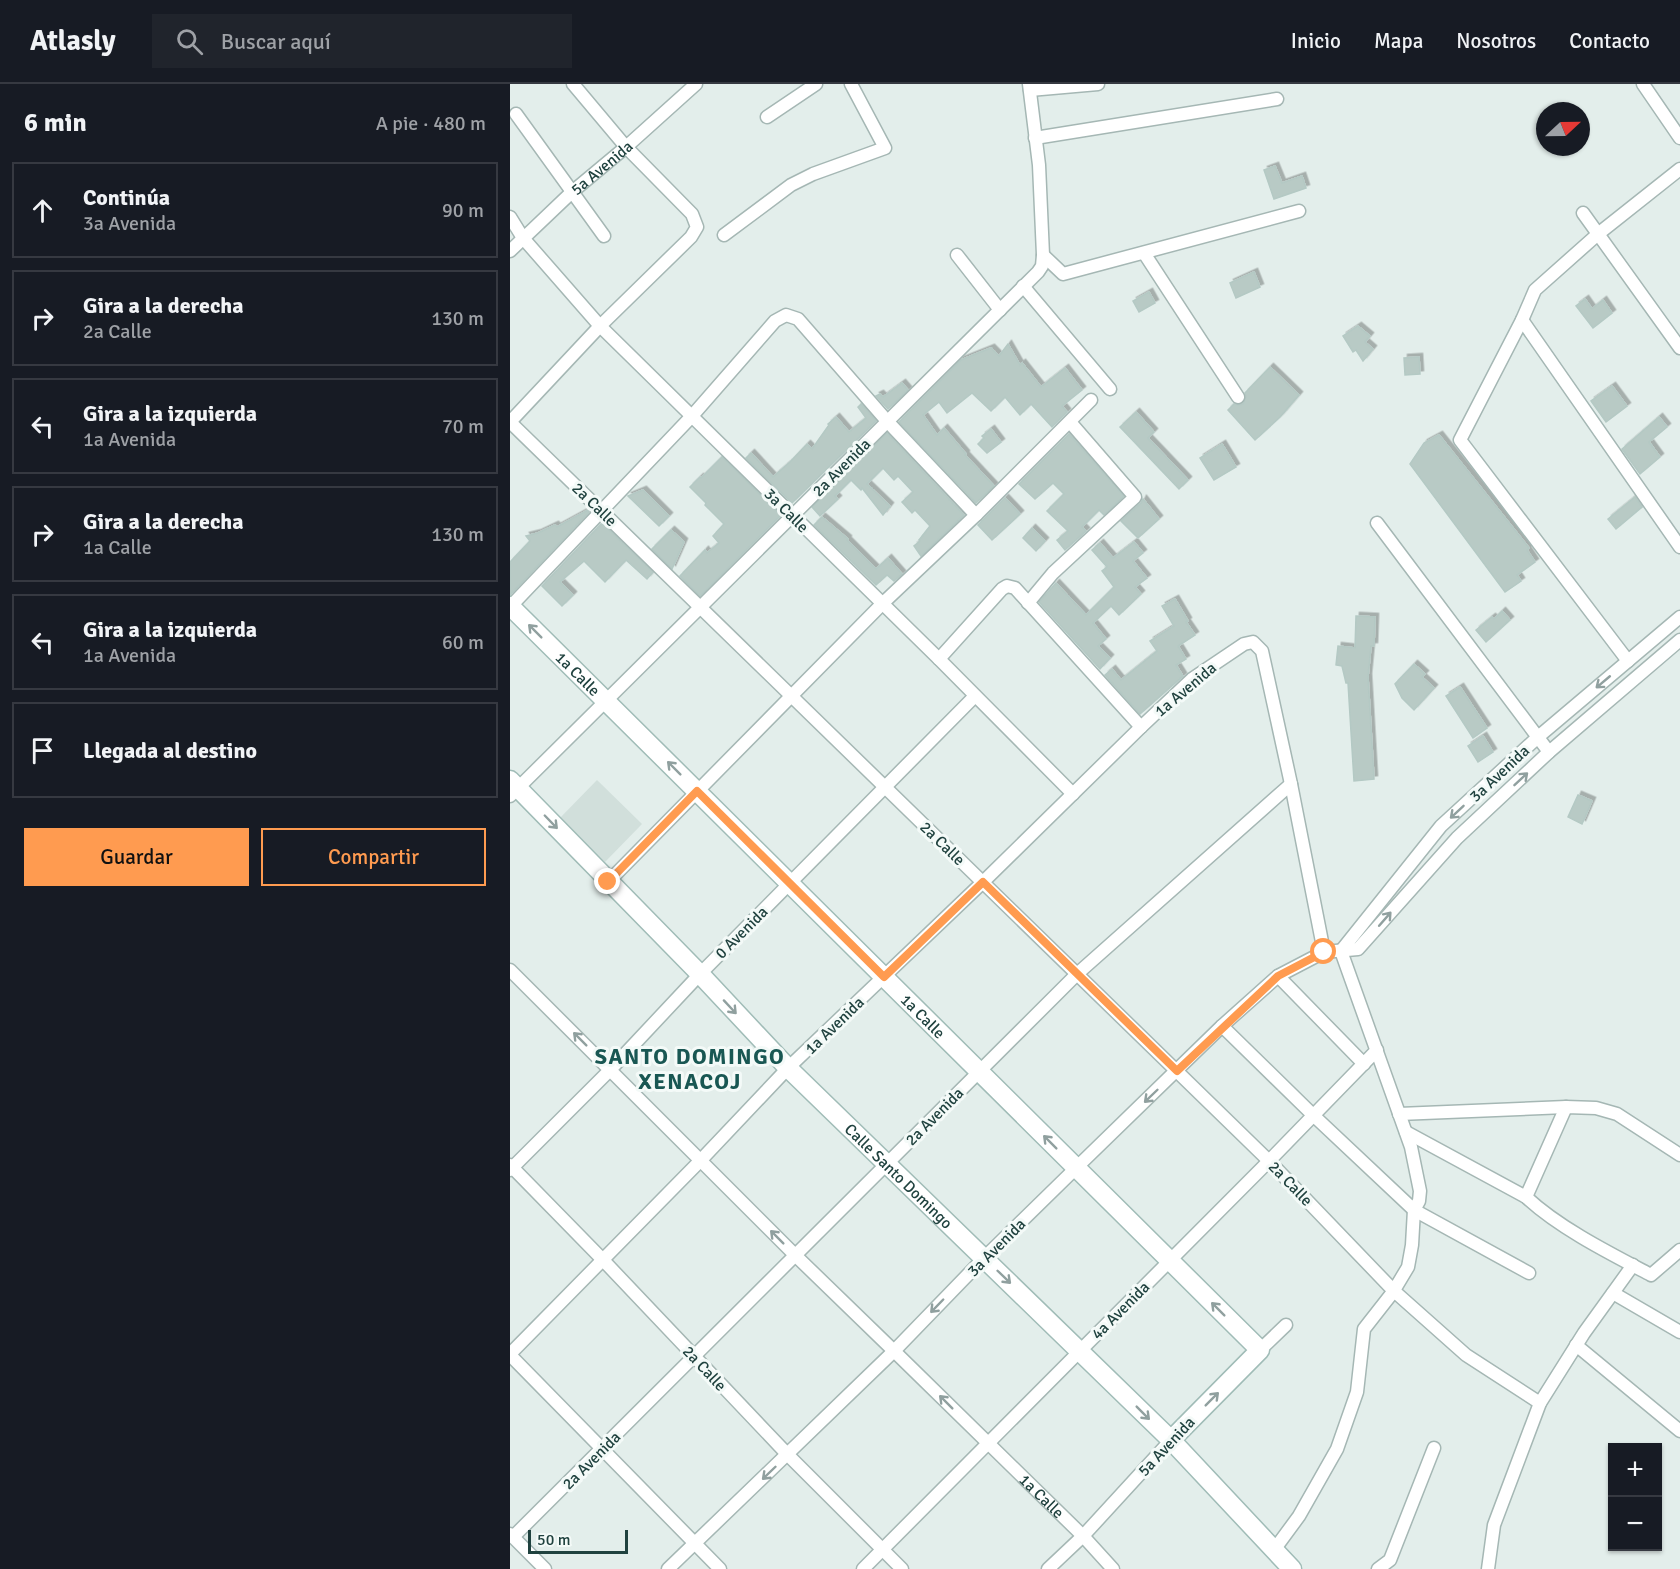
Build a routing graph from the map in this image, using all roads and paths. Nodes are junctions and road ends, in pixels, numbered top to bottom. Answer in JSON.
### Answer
{"nodes":[{"id":1,"x":573,"y":84,"type":"edge"},
{"id":2,"x":816,"y":84,"type":"edge"},
{"id":3,"x":851,"y":84,"type":"edge"},
{"id":4,"x":1098,"y":84,"type":"edge"},
{"id":5,"x":1643,"y":84,"type":"edge"},
{"id":6,"x":688,"y":87,"type":"edge"},
{"id":7,"x":1030,"y":87,"type":"edge"},
{"id":8,"x":1278,"y":99,"type":"dead end"},
{"id":9,"x":516,"y":114,"type":"dead end"},
{"id":10,"x":767,"y":117,"type":"dead end"},
{"id":11,"x":1035,"y":138,"type":"junction"},
{"id":12,"x":1680,"y":138,"type":"edge"},
{"id":13,"x":626,"y":147,"type":"junction"},
{"id":14,"x":1680,"y":169,"type":"edge"},
{"id":15,"x":572,"y":192,"type":"junction"},
{"id":16,"x":1299,"y":211,"type":"dead end"},
{"id":17,"x":1583,"y":213,"type":"dead end"},
{"id":18,"x":510,"y":217,"type":"edge"},
{"id":19,"x":1598,"y":234,"type":"junction"},
{"id":20,"x":724,"y":235,"type":"dead end"},
{"id":21,"x":604,"y":236,"type":"dead end"},
{"id":22,"x":523,"y":238,"type":"junction"},
{"id":23,"x":510,"y":250,"type":"edge"},
{"id":24,"x":1144,"y":254,"type":"junction"},
{"id":25,"x":957,"y":255,"type":"dead end"},
{"id":26,"x":1043,"y":255,"type":"junction"},
{"id":27,"x":1023,"y":286,"type":"junction"},
{"id":28,"x":1000,"y":310,"type":"junction"},
{"id":29,"x":1522,"y":320,"type":"junction"},
{"id":30,"x":600,"y":326,"type":"junction"},
{"id":31,"x":1680,"y":348,"type":"edge"},
{"id":32,"x":1110,"y":389,"type":"dead end"},
{"id":33,"x":1238,"y":397,"type":"dead end"},
{"id":34,"x":1091,"y":400,"type":"dead end"},
{"id":35,"x":692,"y":416,"type":"junction"},
{"id":36,"x":887,"y":420,"type":"junction"},
{"id":37,"x":510,"y":422,"type":"edge"},
{"id":38,"x":1070,"y":422,"type":"junction"},
{"id":39,"x":602,"y":511,"type":"junction"},
{"id":40,"x":792,"y":515,"type":"junction"},
{"id":41,"x":976,"y":515,"type":"junction"},
{"id":42,"x":1377,"y":523,"type":"dead end"},
{"id":43,"x":1680,"y":547,"type":"edge"},
{"id":44,"x":1028,"y":603,"type":"junction"},
{"id":45,"x":882,"y":604,"type":"junction"},
{"id":46,"x":510,"y":606,"type":"edge"},
{"id":47,"x":700,"y":607,"type":"junction"},
{"id":48,"x":1680,"y":617,"type":"edge"},
{"id":49,"x":1680,"y":640,"type":"edge"},
{"id":50,"x":939,"y":659,"type":"junction"},
{"id":51,"x":1628,"y":661,"type":"junction"},
{"id":52,"x":792,"y":696,"type":"junction"},
{"id":53,"x":975,"y":696,"type":"junction"},
{"id":54,"x":605,"y":700,"type":"junction"},
{"id":55,"x":1141,"y":727,"type":"junction"},
{"id":56,"x":1538,"y":737,"type":"junction"},
{"id":57,"x":1549,"y":752,"type":"junction"},
{"id":58,"x":1291,"y":784,"type":"junction"},
{"id":59,"x":886,"y":787,"type":"junction"},
{"id":60,"x":513,"y":788,"type":"edge"},
{"id":61,"x":697,"y":791,"type":"junction"},
{"id":62,"x":1073,"y":794,"type":"junction"},
{"id":63,"x":608,"y":882,"type":"junction"},
{"id":64,"x":983,"y":882,"type":"junction"},
{"id":65,"x":790,"y":883,"type":"junction"},
{"id":66,"x":1341,"y":951,"type":"junction"},
{"id":67,"x":1324,"y":952,"type":"junction"},
{"id":68,"x":700,"y":974,"type":"junction"},
{"id":69,"x":1077,"y":974,"type":"junction"},
{"id":70,"x":512,"y":975,"type":"edge"},
{"id":71,"x":1278,"y":976,"type":"junction"},
{"id":72,"x":884,"y":977,"type":"junction"},
{"id":73,"x":1222,"y":1026,"type":"junction"},
{"id":74,"x":1377,"y":1050,"type":"junction"},
{"id":75,"x":1364,"y":1064,"type":"junction"},
{"id":76,"x":788,"y":1068,"type":"junction"},
{"id":77,"x":610,"y":1070,"type":"junction"},
{"id":78,"x":979,"y":1071,"type":"junction"},
{"id":79,"x":1177,"y":1071,"type":"junction"},
{"id":80,"x":1566,"y":1107,"type":"junction"},
{"id":81,"x":1400,"y":1114,"type":"junction"},
{"id":82,"x":1313,"y":1115,"type":"junction"},
{"id":83,"x":1406,"y":1132,"type":"junction"},
{"id":84,"x":1680,"y":1155,"type":"edge"},
{"id":85,"x":700,"y":1161,"type":"junction"},
{"id":86,"x":1269,"y":1161,"type":"junction"},
{"id":87,"x":887,"y":1164,"type":"junction"},
{"id":88,"x":511,"y":1167,"type":"edge"},
{"id":89,"x":1076,"y":1168,"type":"junction"},
{"id":90,"x":1526,"y":1197,"type":"junction"},
{"id":91,"x":1414,"y":1210,"type":"junction"},
{"id":92,"x":1680,"y":1250,"type":"edge"},
{"id":93,"x":796,"y":1256,"type":"junction"},
{"id":94,"x":984,"y":1258,"type":"junction"},
{"id":95,"x":603,"y":1260,"type":"junction"},
{"id":96,"x":1169,"y":1260,"type":"junction"},
{"id":97,"x":1633,"y":1265,"type":"junction"},
{"id":98,"x":1529,"y":1273,"type":"dead end"},
{"id":99,"x":1394,"y":1291,"type":"junction"},
{"id":100,"x":1613,"y":1293,"type":"junction"},
{"id":101,"x":1286,"y":1325,"type":"dead end"},
{"id":102,"x":1680,"y":1332,"type":"edge"},
{"id":103,"x":1576,"y":1345,"type":"junction"},
{"id":104,"x":1080,"y":1350,"type":"junction"},
{"id":105,"x":1260,"y":1350,"type":"junction"},
{"id":106,"x":894,"y":1351,"type":"junction"},
{"id":107,"x":510,"y":1354,"type":"edge"},
{"id":108,"x":693,"y":1356,"type":"junction"},
{"id":109,"x":1540,"y":1403,"type":"junction"},
{"id":110,"x":1680,"y":1431,"type":"edge"},
{"id":111,"x":1171,"y":1440,"type":"junction"},
{"id":112,"x":988,"y":1443,"type":"junction"},
{"id":113,"x":1434,"y":1448,"type":"dead end"},
{"id":114,"x":602,"y":1449,"type":"junction"},
{"id":115,"x":788,"y":1455,"type":"junction"},
{"id":116,"x":512,"y":1535,"type":"edge"},
{"id":117,"x":1083,"y":1536,"type":"junction"},
{"id":118,"x":695,"y":1543,"type":"junction"},
{"id":119,"x":882,"y":1550,"type":"junction"},
{"id":120,"x":1274,"y":1550,"type":"junction"},
{"id":121,"x":544,"y":1569,"type":"edge"},
{"id":122,"x":668,"y":1569,"type":"edge"},
{"id":123,"x":720,"y":1569,"type":"edge"},
{"id":124,"x":863,"y":1569,"type":"edge"},
{"id":125,"x":902,"y":1569,"type":"edge"},
{"id":126,"x":1048,"y":1569,"type":"edge"},
{"id":127,"x":1113,"y":1569,"type":"edge"},
{"id":128,"x":1292,"y":1569,"type":"edge"},
{"id":129,"x":1378,"y":1569,"type":"edge"},
{"id":130,"x":1488,"y":1569,"type":"edge"}],
"edges":[{"from":1,"to":13,"type":"street"},
{"from":2,"to":10,"type":"street"},
{"from":3,"to":20,"type":"street"},
{"from":4,"to":7,"type":"street"},
{"from":5,"to":12,"type":"street"},
{"from":6,"to":13,"type":"street","name":"5a Avenida"},
{"from":7,"to":11,"type":"street"},
{"from":8,"to":11,"type":"street"},
{"from":9,"to":15,"type":"street"},
{"from":11,"to":26,"type":"street"},
{"from":13,"to":15,"type":"street","name":"5a Avenida"},
{"from":13,"to":30,"type":"street"},
{"from":14,"to":19,"type":"street"},
{"from":15,"to":21,"type":"street"},
{"from":15,"to":22,"type":"street","name":"5a Avenida"},
{"from":16,"to":24,"type":"street"},
{"from":17,"to":19,"type":"street"},
{"from":18,"to":22,"type":"street","name":"3a Calle"},
{"from":19,"to":29,"type":"street"},
{"from":19,"to":31,"type":"street"},
{"from":22,"to":23,"type":"street","name":"5a Avenida"},
{"from":22,"to":30,"type":"street","name":"3a Calle"},
{"from":24,"to":26,"type":"street"},
{"from":24,"to":33,"type":"street"},
{"from":25,"to":28,"type":"street"},
{"from":26,"to":27,"type":"street","name":"2a Avenida"},
{"from":27,"to":28,"type":"street","name":"2a Avenida"},
{"from":27,"to":32,"type":"street"},
{"from":28,"to":36,"type":"street","name":"2a Avenida"},
{"from":29,"to":43,"type":"street"},
{"from":29,"to":51,"type":"street"},
{"from":30,"to":35,"type":"street","name":"3a Calle"},
{"from":30,"to":37,"type":"street"},
{"from":34,"to":38,"type":"street"},
{"from":35,"to":36,"type":"street"},
{"from":35,"to":39,"type":"street"},
{"from":35,"to":40,"type":"street","name":"3a Calle"},
{"from":36,"to":40,"type":"street","name":"2a Avenida"},
{"from":36,"to":41,"type":"street"},
{"from":37,"to":39,"type":"street","name":"2a Calle"},
{"from":38,"to":41,"type":"street"},
{"from":38,"to":44,"type":"street"},
{"from":39,"to":46,"type":"street"},
{"from":39,"to":47,"type":"street","name":"2a Calle"},
{"from":40,"to":45,"type":"street","name":"3a Calle"},
{"from":40,"to":47,"type":"street","name":"2a Avenida"},
{"from":41,"to":45,"type":"street"},
{"from":42,"to":56,"type":"street"},
{"from":44,"to":50,"type":"street"},
{"from":44,"to":55,"type":"street"},
{"from":45,"to":50,"type":"street","name":"3a Calle"},
{"from":45,"to":52,"type":"street"},
{"from":54,"to":46,"type":"main road","name":"1a Calle","one_way":true},
{"from":47,"to":52,"type":"street","name":"2a Calle"},
{"from":47,"to":54,"type":"street","name":"2a Avenida"},
{"from":48,"to":51,"type":"street","name":"3a Avenida"},
{"from":49,"to":57,"type":"street","name":"3a Avenida"},
{"from":50,"to":53,"type":"street","name":"3a Calle"},
{"from":51,"to":56,"type":"street","name":"3a Avenida","one_way":true},
{"from":52,"to":59,"type":"street","name":"2a Calle"},
{"from":52,"to":61,"type":"street"},
{"from":53,"to":59,"type":"street","name":"0 Avenida"},
{"from":53,"to":62,"type":"street","name":"3a Calle"},
{"from":54,"to":60,"type":"street","name":"2a Avenida"},
{"from":61,"to":54,"type":"main road","name":"1a Calle","one_way":true},
{"from":55,"to":58,"type":"street","name":"1a Avenida"},
{"from":55,"to":62,"type":"street","name":"1a Avenida"},
{"from":56,"to":57,"type":"street"},
{"from":56,"to":66,"type":"street","name":"3a Avenida","one_way":true},
{"from":66,"to":57,"type":"street","name":"3a Avenida","one_way":true},
{"from":58,"to":67,"type":"street"},
{"from":58,"to":69,"type":"street","name":"2a Avenida"},
{"from":59,"to":64,"type":"street","name":"2a Calle"},
{"from":59,"to":65,"type":"street","name":"0 Avenida"},
{"from":60,"to":63,"type":"main road","name":"Calle Santo Domingo","one_way":true},
{"from":61,"to":63,"type":"street"},
{"from":61,"to":65,"type":"main road","name":"1a Calle"},
{"from":62,"to":64,"type":"street","name":"1a Avenida"},
{"from":63,"to":68,"type":"main road","name":"Calle Santo Domingo"},
{"from":64,"to":69,"type":"street","name":"2a Calle"},
{"from":64,"to":72,"type":"street","name":"1a Avenida"},
{"from":65,"to":68,"type":"street","name":"0 Avenida"},
{"from":65,"to":72,"type":"main road","name":"1a Calle"},
{"from":66,"to":67,"type":"street","name":"3a Avenida"},
{"from":66,"to":74,"type":"street"},
{"from":67,"to":71,"type":"street","name":"3a Avenida"},
{"from":68,"to":76,"type":"main road","name":"Calle Santo Domingo","one_way":true},
{"from":68,"to":77,"type":"street","name":"0 Avenida"},
{"from":69,"to":78,"type":"street","name":"2a Avenida"},
{"from":69,"to":79,"type":"street","name":"2a Calle"},
{"from":77,"to":70,"type":"street","name":"1a Calle","one_way":true},
{"from":71,"to":73,"type":"street","name":"3a Avenida"},
{"from":71,"to":75,"type":"street"},
{"from":72,"to":76,"type":"street","name":"1a Avenida"},
{"from":72,"to":78,"type":"main road","name":"1a Calle"},
{"from":73,"to":79,"type":"street","name":"3a Avenida"},
{"from":73,"to":82,"type":"street"},
{"from":74,"to":75,"type":"street","name":"4a Avenida"},
{"from":74,"to":81,"type":"street"},
{"from":75,"to":82,"type":"street","name":"4a Avenida"},
{"from":76,"to":85,"type":"street","name":"1a Avenida"},
{"from":76,"to":87,"type":"main road","name":"Calle Santo Domingo"},
{"from":77,"to":85,"type":"street","name":"1a Calle"},
{"from":77,"to":88,"type":"street","name":"0 Avenida"},
{"from":78,"to":87,"type":"street","name":"2a Avenida"},
{"from":89,"to":78,"type":"main road","name":"1a Calle","one_way":true},
{"from":79,"to":86,"type":"street","name":"2a Calle"},
{"from":79,"to":89,"type":"street","name":"3a Avenida","one_way":true},
{"from":80,"to":81,"type":"street"},
{"from":80,"to":84,"type":"street"},
{"from":80,"to":90,"type":"street"},
{"from":81,"to":83,"type":"street"},
{"from":82,"to":86,"type":"street","name":"4a Avenida"},
{"from":82,"to":91,"type":"street"},
{"from":83,"to":90,"type":"street"},
{"from":83,"to":91,"type":"street"},
{"from":93,"to":85,"type":"street","name":"1a Calle","one_way":true},
{"from":85,"to":95,"type":"street","name":"1a Avenida"},
{"from":86,"to":96,"type":"street","name":"4a Avenida"},
{"from":86,"to":99,"type":"street","name":"2a Calle"},
{"from":87,"to":93,"type":"street","name":"2a Avenida"},
{"from":87,"to":94,"type":"main road","name":"Calle Santo Domingo"},
{"from":88,"to":95,"type":"street","name":"2a Calle"},
{"from":89,"to":94,"type":"street","name":"3a Avenida"},
{"from":89,"to":96,"type":"main road","name":"1a Calle"},
{"from":90,"to":97,"type":"street"},
{"from":91,"to":98,"type":"street"},
{"from":91,"to":99,"type":"street"},
{"from":92,"to":97,"type":"street"},
{"from":93,"to":106,"type":"street","name":"1a Calle"},
{"from":93,"to":108,"type":"street","name":"2a Avenida"},
{"from":94,"to":104,"type":"main road","name":"Calle Santo Domingo","one_way":true},
{"from":94,"to":106,"type":"street","name":"3a Avenida","one_way":true},
{"from":95,"to":107,"type":"street","name":"1a Avenida"},
{"from":95,"to":108,"type":"street","name":"2a Calle"},
{"from":96,"to":104,"type":"street","name":"4a Avenida"},
{"from":105,"to":96,"type":"main road","name":"1a Calle","one_way":true},
{"from":97,"to":100,"type":"street"},
{"from":99,"to":109,"type":"street","name":"2a Calle"},
{"from":99,"to":120,"type":"street"},
{"from":100,"to":102,"type":"street"},
{"from":100,"to":103,"type":"street"},
{"from":101,"to":105,"type":"street","name":"5a Avenida"},
{"from":103,"to":109,"type":"street"},
{"from":103,"to":110,"type":"street"},
{"from":104,"to":111,"type":"main road","name":"Calle Santo Domingo","one_way":true},
{"from":104,"to":112,"type":"street","name":"4a Avenida"},
{"from":111,"to":105,"type":"main road","name":"5a Avenida","one_way":true},
{"from":112,"to":106,"type":"street","name":"1a Calle","one_way":true},
{"from":106,"to":115,"type":"street","name":"3a Avenida"},
{"from":107,"to":114,"type":"street"},
{"from":108,"to":114,"type":"street","name":"2a Avenida"},
{"from":108,"to":115,"type":"street","name":"2a Calle"},
{"from":109,"to":130,"type":"street"},
{"from":111,"to":117,"type":"street","name":"5a Avenida"},
{"from":111,"to":120,"type":"main road","name":"Calle Santo Domingo"},
{"from":112,"to":117,"type":"street","name":"1a Calle"},
{"from":112,"to":119,"type":"street","name":"4a Avenida"},
{"from":113,"to":129,"type":"street"},
{"from":114,"to":116,"type":"street","name":"2a Avenida"},
{"from":114,"to":118,"type":"street"},
{"from":115,"to":118,"type":"street","name":"3a Avenida","one_way":true},
{"from":115,"to":119,"type":"street","name":"2a Calle"},
{"from":116,"to":121,"type":"street"},
{"from":117,"to":126,"type":"street","name":"5a Avenida"},
{"from":117,"to":127,"type":"street","name":"1a Calle"},
{"from":118,"to":122,"type":"street","name":"3a Avenida"},
{"from":118,"to":123,"type":"street"},
{"from":119,"to":124,"type":"street","name":"4a Avenida"},
{"from":119,"to":125,"type":"street","name":"2a Calle"},
{"from":120,"to":128,"type":"main road","name":"Calle Santo Domingo"}]}
